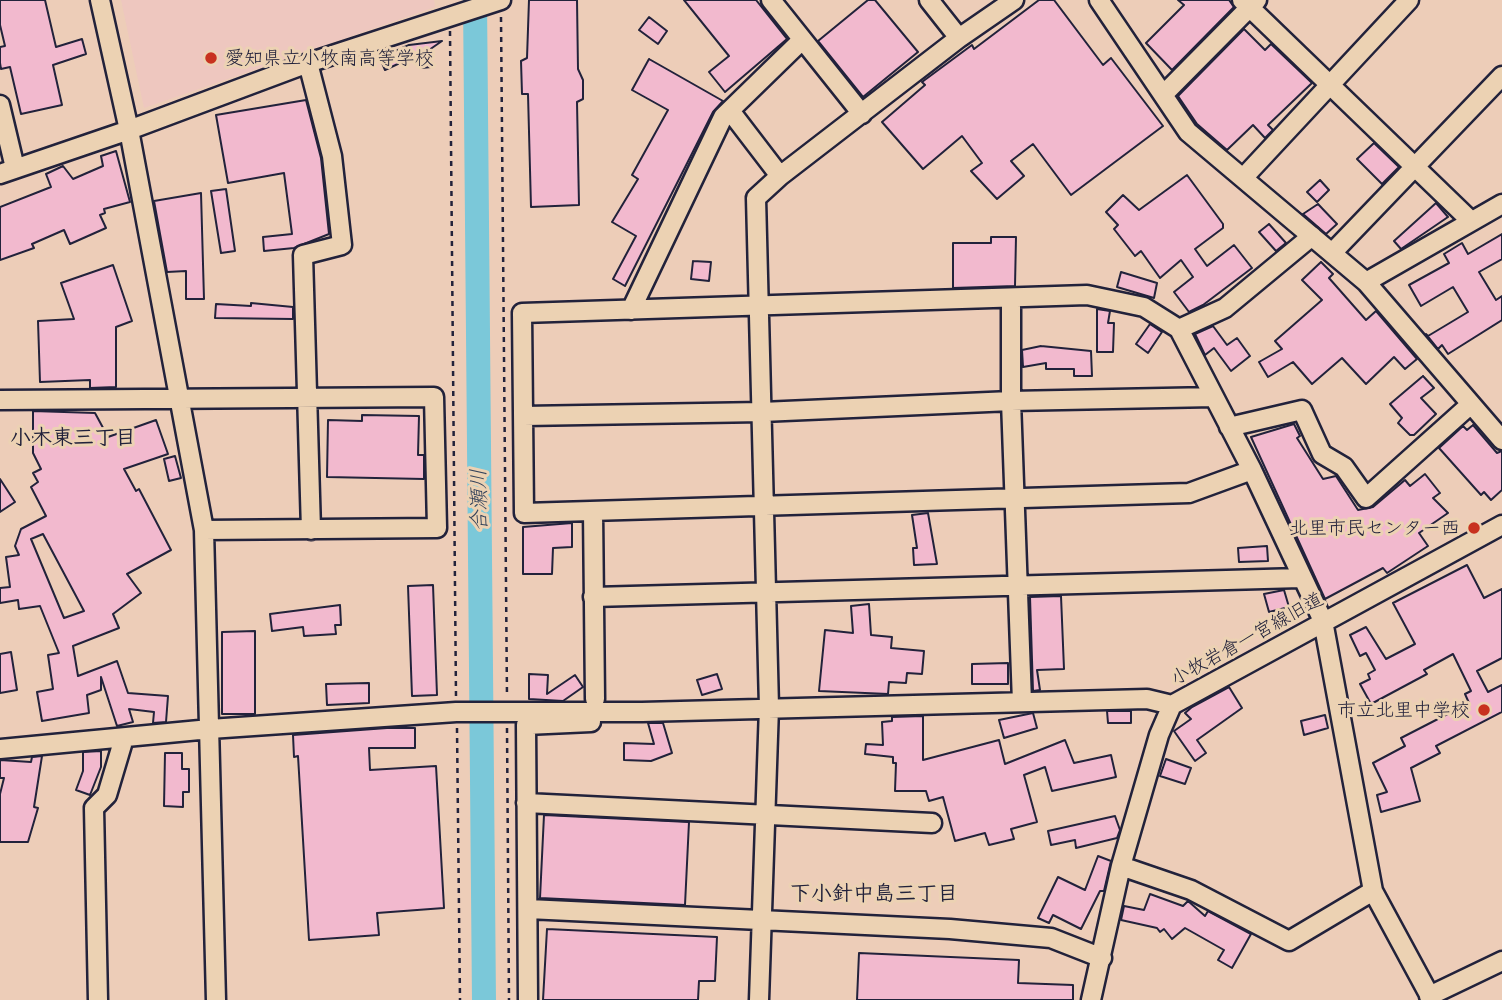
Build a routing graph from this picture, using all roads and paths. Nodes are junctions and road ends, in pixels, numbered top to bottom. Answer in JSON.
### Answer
{"nodes":[{"id":1,"x":100,"y":0,"type":"edge"},
{"id":2,"x":501,"y":0,"type":"edge"},
{"id":3,"x":772,"y":0,"type":"edge"},
{"id":4,"x":929,"y":0,"type":"edge"},
{"id":5,"x":1014,"y":0,"type":"edge"},
{"id":6,"x":1409,"y":0,"type":"edge"},
{"id":7,"x":1104,"y":3,"type":"edge"},
{"id":8,"x":1250,"y":3,"type":"edge"},
{"id":9,"x":452,"y":16,"type":"junction"},
{"id":10,"x":959,"y":38,"type":"junction"},
{"id":11,"x":802,"y":40,"type":"junction"},
{"id":12,"x":309,"y":62,"type":"junction"},
{"id":13,"x":1502,"y":76,"type":"edge"},
{"id":14,"x":1330,"y":83,"type":"junction"},
{"id":15,"x":1163,"y":95,"type":"junction"},
{"id":16,"x":0,"y":105,"type":"edge"},
{"id":17,"x":731,"y":112,"type":"junction"},
{"id":18,"x":862,"y":114,"type":"junction"},
{"id":19,"x":129,"y":130,"type":"junction"},
{"id":20,"x":1416,"y":167,"type":"junction"},
{"id":21,"x":8,"y":171,"type":"edge"},
{"id":22,"x":780,"y":176,"type":"junction"},
{"id":23,"x":1244,"y":177,"type":"junction"},
{"id":24,"x":1502,"y":204,"type":"edge"},
{"id":25,"x":1471,"y":222,"type":"junction"},
{"id":26,"x":1312,"y":236,"type":"junction"},
{"id":27,"x":1332,"y":253,"type":"junction"},
{"id":28,"x":1366,"y":282,"type":"junction"},
{"id":29,"x":1011,"y":300,"type":"junction"},
{"id":30,"x":760,"y":308,"type":"junction"},
{"id":31,"x":631,"y":310,"type":"junction"},
{"id":32,"x":1179,"y":330,"type":"junction"},
{"id":33,"x":308,"y":396,"type":"junction"},
{"id":34,"x":1214,"y":397,"type":"junction"},
{"id":35,"x":181,"y":398,"type":"junction"},
{"id":36,"x":0,"y":400,"type":"edge"},
{"id":37,"x":1011,"y":401,"type":"junction"},
{"id":38,"x":1471,"y":404,"type":"junction"},
{"id":39,"x":762,"y":412,"type":"junction"},
{"id":40,"x":524,"y":416,"type":"junction"},
{"id":41,"x":1229,"y":427,"type":"junction"},
{"id":42,"x":1502,"y":440,"type":"edge"},
{"id":43,"x":1252,"y":470,"type":"junction"},
{"id":44,"x":1015,"y":498,"type":"junction"},
{"id":45,"x":766,"y":506,"type":"junction"},
{"id":46,"x":593,"y":511,"type":"junction"},
{"id":47,"x":1502,"y":525,"type":"edge"},
{"id":48,"x":204,"y":530,"type":"junction"},
{"id":49,"x":311,"y":530,"type":"junction"},
{"id":50,"x":1301,"y":578,"type":"junction"},
{"id":51,"x":1016,"y":587,"type":"junction"},
{"id":52,"x":766,"y":593,"type":"junction"},
{"id":53,"x":593,"y":597,"type":"junction"},
{"id":54,"x":1323,"y":621,"type":"junction"},
{"id":55,"x":595,"y":699,"type":"dead end"},
{"id":56,"x":1022,"y":702,"type":"junction"},
{"id":57,"x":1171,"y":705,"type":"junction"},
{"id":58,"x":769,"y":707,"type":"junction"},
{"id":59,"x":504,"y":711,"type":"junction"},
{"id":60,"x":456,"y":712,"type":"junction"},
{"id":61,"x":642,"y":712,"type":"junction"},
{"id":62,"x":210,"y":729,"type":"junction"},
{"id":63,"x":124,"y":737,"type":"junction"},
{"id":64,"x":0,"y":749,"type":"edge"},
{"id":65,"x":526,"y":803,"type":"junction"},
{"id":66,"x":766,"y":813,"type":"junction"},
{"id":67,"x":932,"y":823,"type":"dead end"},
{"id":68,"x":1121,"y":866,"type":"junction"},
{"id":69,"x":1373,"y":891,"type":"junction"},
{"id":70,"x":528,"y":909,"type":"junction"},
{"id":71,"x":762,"y":920,"type":"junction"},
{"id":72,"x":1102,"y":958,"type":"junction"},
{"id":73,"x":1502,"y":961,"type":"edge"},
{"id":74,"x":1430,"y":998,"type":"edge"},
{"id":75,"x":98,"y":1000,"type":"edge"},
{"id":76,"x":216,"y":1000,"type":"edge"},
{"id":77,"x":460,"y":1000,"type":"edge"},
{"id":78,"x":509,"y":1000,"type":"edge"},
{"id":79,"x":528,"y":1000,"type":"edge"},
{"id":80,"x":758,"y":1000,"type":"edge"},
{"id":81,"x":1091,"y":1000,"type":"edge"}],
"edges":[{"from":1,"to":19,"type":"street"},
{"from":2,"to":9,"type":"street"},
{"from":2,"to":59,"type":"path"},
{"from":3,"to":11,"type":"street"},
{"from":4,"to":10,"type":"street"},
{"from":5,"to":10,"type":"street"},
{"from":6,"to":14,"type":"street"},
{"from":7,"to":15,"type":"street"},
{"from":8,"to":14,"type":"street"},
{"from":8,"to":15,"type":"street"},
{"from":9,"to":12,"type":"street"},
{"from":9,"to":60,"type":"path"},
{"from":10,"to":18,"type":"street"},
{"from":11,"to":17,"type":"street"},
{"from":11,"to":18,"type":"street"},
{"from":12,"to":19,"type":"street"},
{"from":12,"to":33,"type":"street"},
{"from":13,"to":20,"type":"street"},
{"from":14,"to":20,"type":"street"},
{"from":14,"to":23,"type":"street"},
{"from":15,"to":23,"type":"street"},
{"from":16,"to":21,"type":"street"},
{"from":17,"to":22,"type":"street"},
{"from":17,"to":31,"type":"street"},
{"from":18,"to":22,"type":"street"},
{"from":19,"to":21,"type":"street"},
{"from":19,"to":35,"type":"street"},
{"from":20,"to":25,"type":"street"},
{"from":20,"to":27,"type":"street"},
{"from":22,"to":30,"type":"street"},
{"from":23,"to":26,"type":"street"},
{"from":24,"to":25,"type":"street"},
{"from":25,"to":28,"type":"street"},
{"from":26,"to":27,"type":"street"},
{"from":26,"to":32,"type":"street"},
{"from":27,"to":28,"type":"street"},
{"from":28,"to":38,"type":"street"},
{"from":29,"to":30,"type":"street"},
{"from":29,"to":32,"type":"street"},
{"from":29,"to":37,"type":"street"},
{"from":30,"to":31,"type":"street"},
{"from":30,"to":39,"type":"street"},
{"from":31,"to":40,"type":"street"},
{"from":32,"to":34,"type":"street"},
{"from":33,"to":35,"type":"street"},
{"from":33,"to":49,"type":"street"},
{"from":33,"to":49,"type":"street"},
{"from":34,"to":37,"type":"street"},
{"from":34,"to":41,"type":"street"},
{"from":35,"to":36,"type":"street"},
{"from":35,"to":48,"type":"street"},
{"from":37,"to":39,"type":"street"},
{"from":37,"to":44,"type":"street"},
{"from":38,"to":41,"type":"street"},
{"from":38,"to":42,"type":"street"},
{"from":39,"to":40,"type":"street"},
{"from":39,"to":45,"type":"street"},
{"from":40,"to":46,"type":"street"},
{"from":41,"to":43,"type":"street"},
{"from":43,"to":44,"type":"street"},
{"from":43,"to":50,"type":"street"},
{"from":44,"to":45,"type":"street"},
{"from":44,"to":51,"type":"street"},
{"from":45,"to":46,"type":"street"},
{"from":45,"to":52,"type":"street"},
{"from":46,"to":53,"type":"street"},
{"from":47,"to":54,"type":"street","name":"小牧岩倉一宮線旧道"},
{"from":48,"to":49,"type":"street"},
{"from":48,"to":62,"type":"street"},
{"from":50,"to":51,"type":"street"},
{"from":50,"to":54,"type":"street"},
{"from":51,"to":52,"type":"street"},
{"from":51,"to":56,"type":"street"},
{"from":52,"to":53,"type":"street"},
{"from":52,"to":58,"type":"street"},
{"from":53,"to":55,"type":"street"},
{"from":54,"to":57,"type":"street","name":"小牧岩倉一宮線旧道"},
{"from":54,"to":69,"type":"street"},
{"from":56,"to":57,"type":"street"},
{"from":56,"to":58,"type":"street"},
{"from":57,"to":68,"type":"street","name":"小牧岩倉一宮線旧道"},
{"from":58,"to":61,"type":"street"},
{"from":58,"to":66,"type":"street"},
{"from":59,"to":60,"type":"street"},
{"from":59,"to":61,"type":"street"},
{"from":59,"to":78,"type":"path"},
{"from":60,"to":62,"type":"street"},
{"from":60,"to":77,"type":"path"},
{"from":61,"to":65,"type":"street"},
{"from":62,"to":63,"type":"street"},
{"from":62,"to":76,"type":"street"},
{"from":63,"to":64,"type":"street"},
{"from":63,"to":75,"type":"street"},
{"from":65,"to":66,"type":"street"},
{"from":65,"to":70,"type":"street"},
{"from":66,"to":67,"type":"street"},
{"from":66,"to":71,"type":"street"},
{"from":68,"to":69,"type":"street"},
{"from":68,"to":72,"type":"street","name":"小牧岩倉一宮線旧道"},
{"from":69,"to":74,"type":"street"},
{"from":70,"to":71,"type":"street"},
{"from":70,"to":79,"type":"street"},
{"from":71,"to":72,"type":"street"},
{"from":71,"to":80,"type":"street"},
{"from":72,"to":81,"type":"street","name":"小牧岩倉一宮線旧道"},
{"from":73,"to":74,"type":"street"}]}
